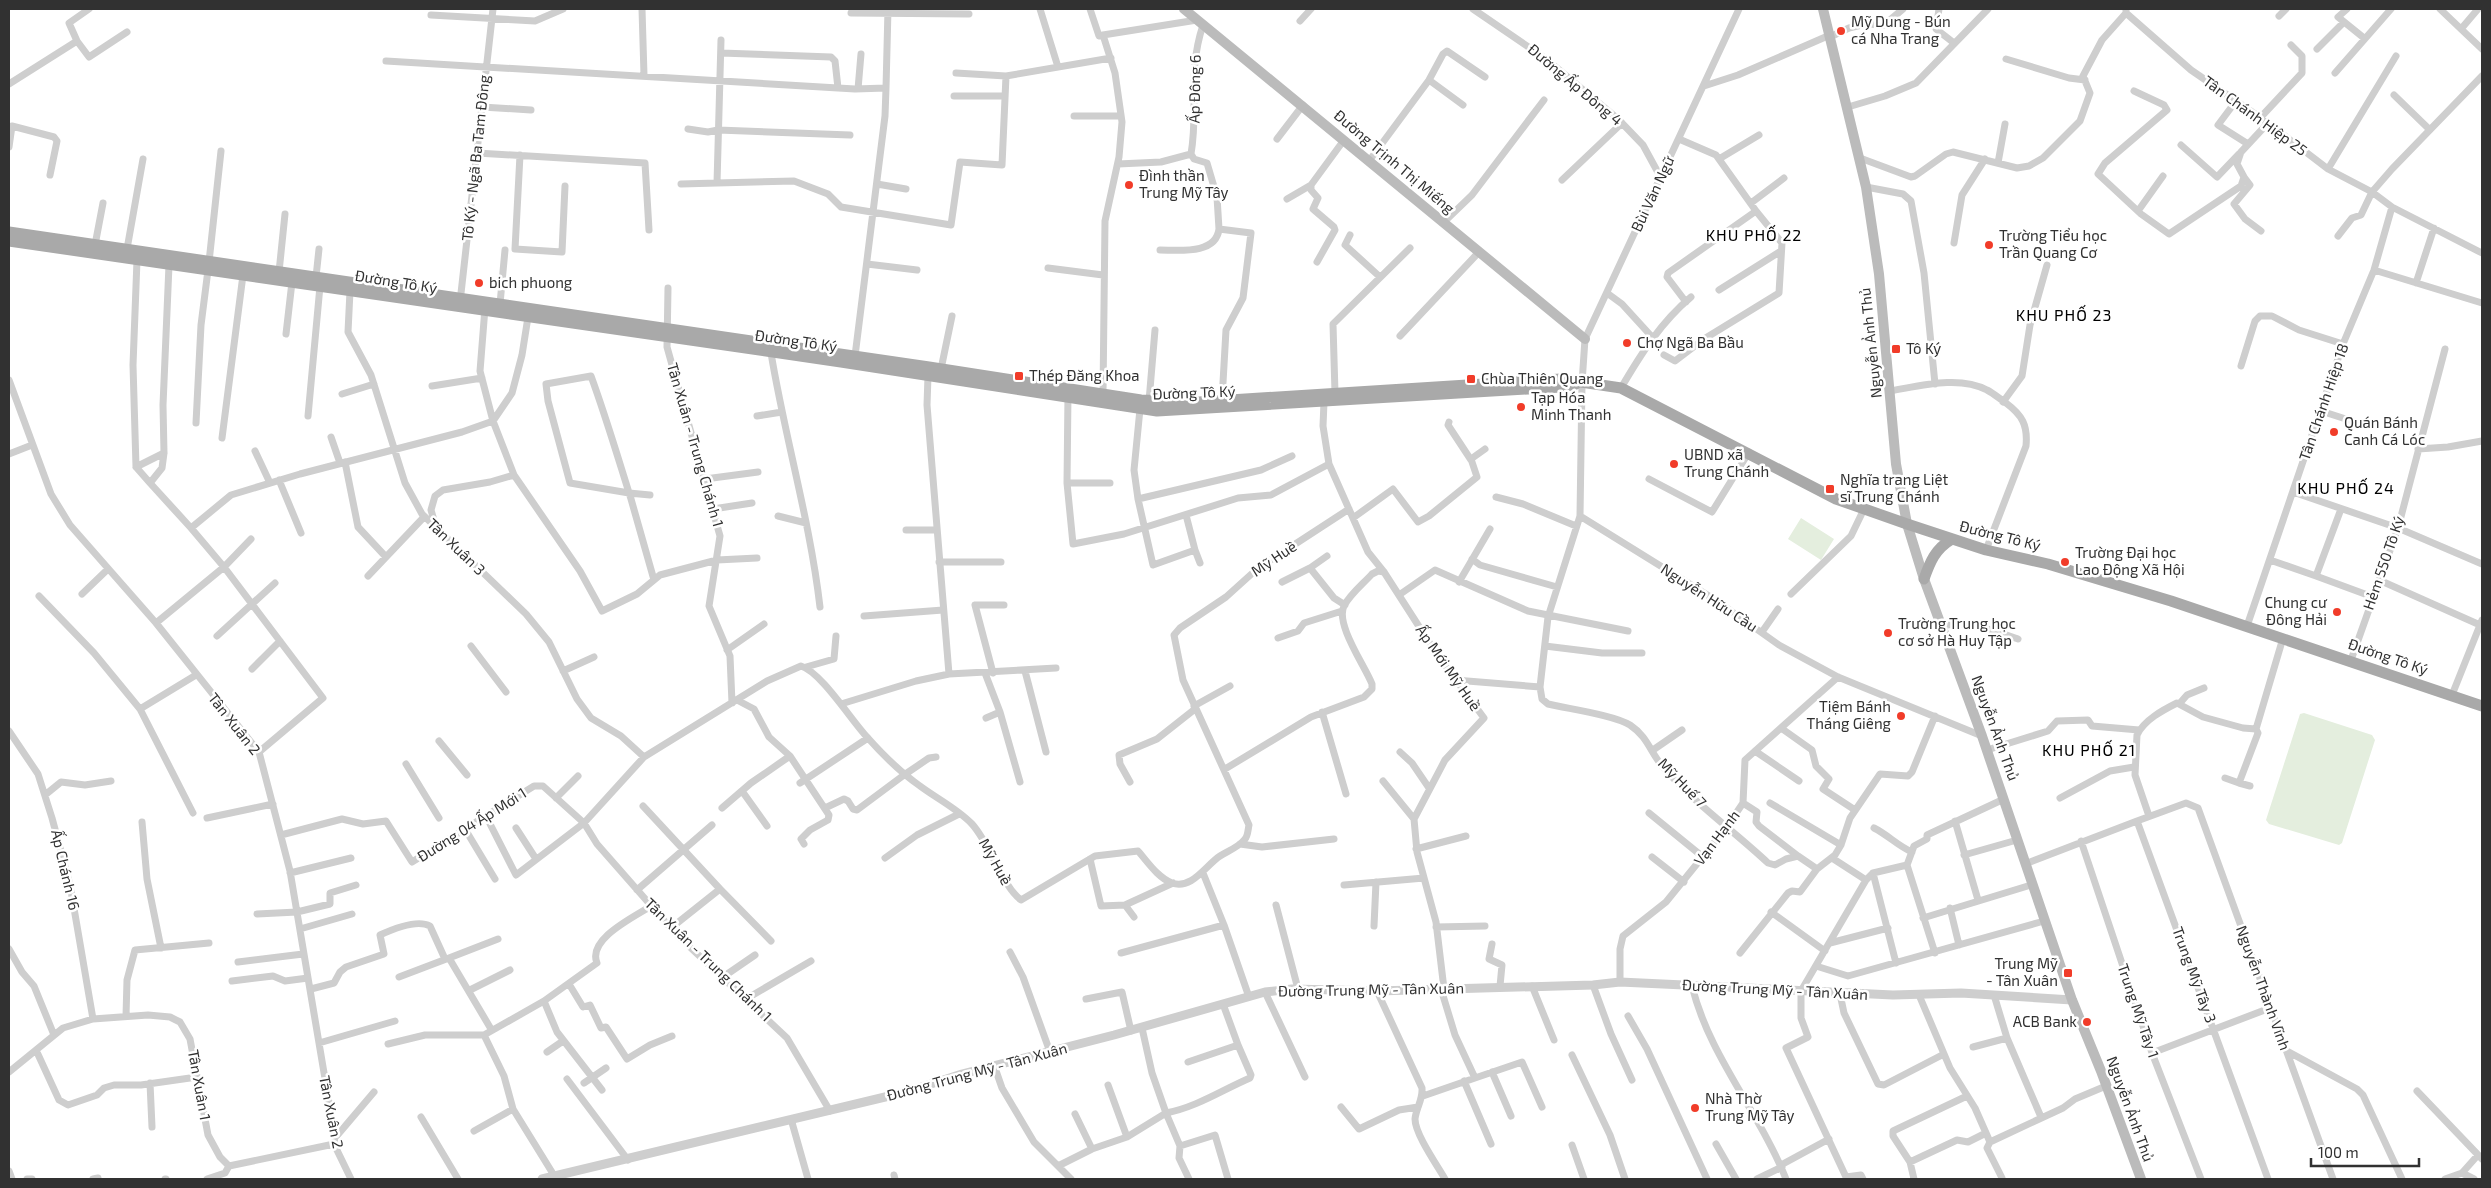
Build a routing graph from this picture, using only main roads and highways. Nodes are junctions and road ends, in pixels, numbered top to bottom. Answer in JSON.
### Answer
{"nodes":[{"id":1,"x":1184,"y":9,"type":"edge"},
{"id":2,"x":1823,"y":9,"type":"edge"},
{"id":3,"x":9,"y":232,"type":"edge"},
{"id":4,"x":9,"y":241,"type":"edge"},
{"id":5,"x":209,"y":266,"type":"junction"},
{"id":6,"x":318,"y":282,"type":"junction"},
{"id":7,"x":460,"y":303,"type":"junction"},
{"id":8,"x":485,"y":307,"type":"junction"},
{"id":9,"x":668,"y":333,"type":"junction"},
{"id":10,"x":1585,"y":339,"type":"road end"},
{"id":11,"x":1582,"y":383,"type":"junction"},
{"id":12,"x":1068,"y":393,"type":"junction"},
{"id":13,"x":1144,"y":405,"type":"junction"},
{"id":14,"x":1907,"y":524,"type":"junction"},
{"id":15,"x":1952,"y":540,"type":"junction"},
{"id":16,"x":1924,"y":579,"type":"junction"},
{"id":17,"x":2482,"y":706,"type":"edge"},
{"id":18,"x":2141,"y":1179,"type":"edge"}],
"edges":[{"from":1,"to":10,"type":"main road","name":"Đường Trịnh Thị Miếng"},
{"from":2,"to":14,"type":"main road","name":"Nguyễn Ảnh Thủ"},
{"from":3,"to":5,"type":"main road","name":"Đường Tô Ký"},
{"from":4,"to":5,"type":"main road","name":"Đường Tô Ký"},
{"from":5,"to":6,"type":"main road","name":"Đường Tô Ký"},
{"from":5,"to":6,"type":"main road","name":"Đường Tô Ký"},
{"from":6,"to":7,"type":"main road","name":"Đường Tô Ký"},
{"from":6,"to":7,"type":"main road","name":"Đường Tô Ký"},
{"from":7,"to":8,"type":"main road","name":"Đường Tô Ký"},
{"from":8,"to":9,"type":"main road","name":"Đường Tô Ký"},
{"from":8,"to":9,"type":"main road","name":"Đường Tô Ký"},
{"from":9,"to":12,"type":"main road","name":"Đường Tô Ký"},
{"from":9,"to":12,"type":"main road","name":"Đường Tô Ký"},
{"from":11,"to":13,"type":"main road","name":"Đường Tô Ký"},
{"from":11,"to":13,"type":"main road","name":"Đường Tô Ký"},
{"from":11,"to":14,"type":"main road","name":"Đường Tô Ký"},
{"from":12,"to":13,"type":"main road","name":"Đường Tô Ký"},
{"from":14,"to":15,"type":"main road","name":"Đường Tô Ký"},
{"from":14,"to":16,"type":"main road","name":"Nguyễn Ảnh Thủ"},
{"from":15,"to":16,"type":"main road"},
{"from":15,"to":17,"type":"main road","name":"Đường Tô Ký"},
{"from":16,"to":18,"type":"main road","name":"Nguyễn Ảnh Thủ"}]}
